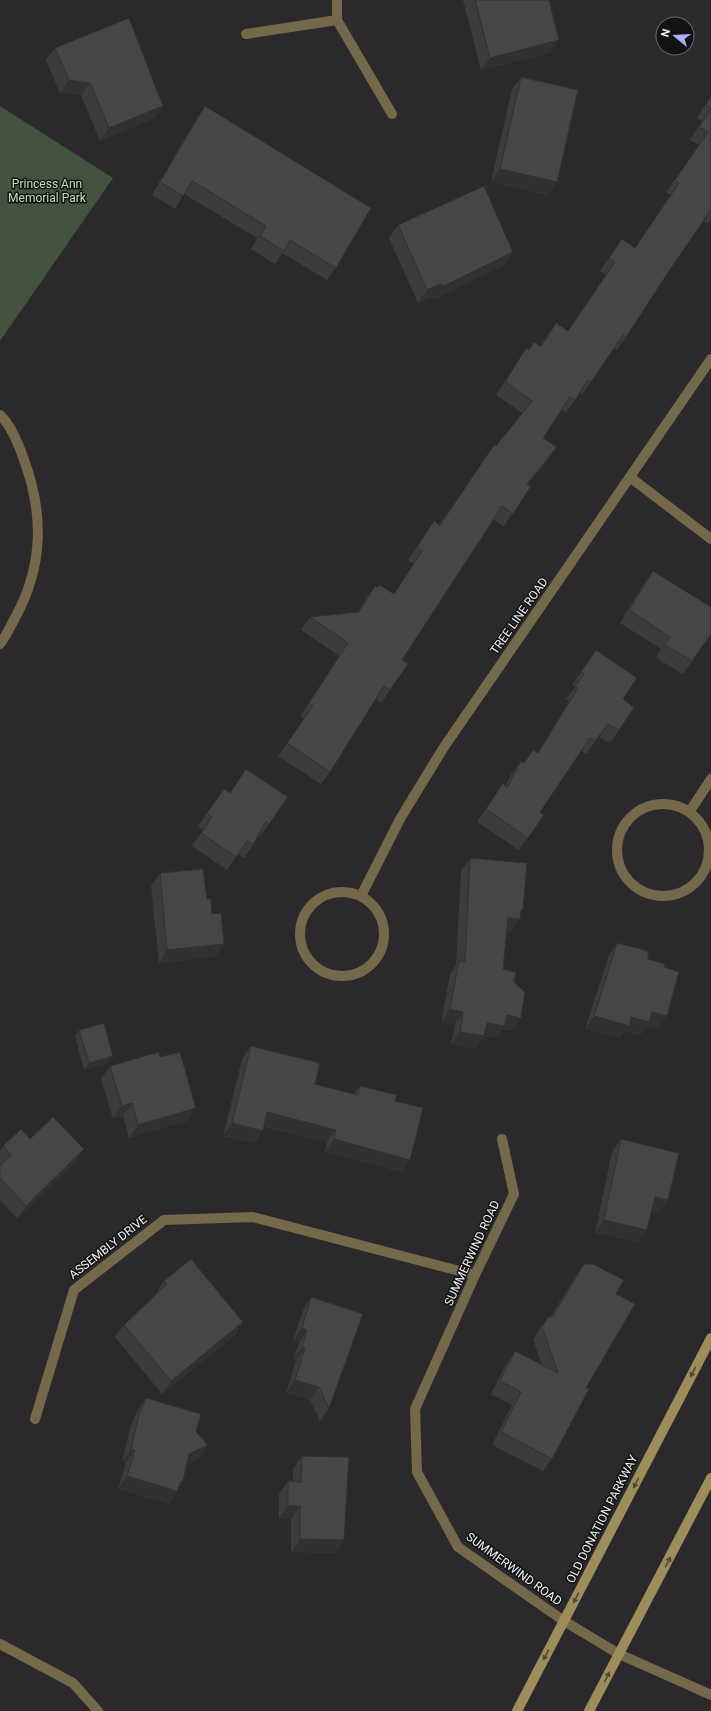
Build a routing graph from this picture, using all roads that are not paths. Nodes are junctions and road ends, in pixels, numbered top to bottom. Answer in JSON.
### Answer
{"nodes":[{"id":1,"x":336,"y":0,"type":"edge"},
{"id":2,"x":337,"y":20,"type":"junction"},
{"id":3,"x":246,"y":34,"type":"dead end"},
{"id":4,"x":392,"y":114,"type":"dead end"},
{"id":5,"x":711,"y":359,"type":"edge"},
{"id":6,"x":0,"y":415,"type":"edge"},
{"id":7,"x":631,"y":478,"type":"junction"},
{"id":8,"x":711,"y":539,"type":"edge"},
{"id":9,"x":0,"y":644,"type":"edge"},
{"id":10,"x":711,"y":780,"type":"edge"},
{"id":11,"x":690,"y":811,"type":"junction"},
{"id":12,"x":361,"y":896,"type":"junction"},
{"id":13,"x":502,"y":1139,"type":"dead end"},
{"id":14,"x":475,"y":1275,"type":"junction"},
{"id":15,"x":711,"y":1338,"type":"edge"},
{"id":16,"x":35,"y":1419,"type":"dead end"},
{"id":17,"x":711,"y":1478,"type":"edge"},
{"id":18,"x":564,"y":1620,"type":"junction"},
{"id":19,"x":0,"y":1644,"type":"edge"},
{"id":20,"x":619,"y":1654,"type":"junction"},
{"id":21,"x":711,"y":1695,"type":"edge"},
{"id":22,"x":98,"y":1711,"type":"edge"},
{"id":23,"x":517,"y":1711,"type":"edge"},
{"id":24,"x":589,"y":1711,"type":"edge"}],
"edges":[{"from":1,"to":2,"type":"street"},
{"from":2,"to":3,"type":"street"},
{"from":2,"to":4,"type":"street"},
{"from":5,"to":7,"type":"street","name":"TREE LINE ROAD"},
{"from":6,"to":9,"type":"street"},
{"from":7,"to":8,"type":"street"},
{"from":7,"to":12,"type":"street","name":"TREE LINE ROAD"},
{"from":10,"to":11,"type":"street"},
{"from":11,"to":11,"type":"street"},
{"from":12,"to":12,"type":"street"},
{"from":13,"to":14,"type":"street","name":"SUMMERWIND ROAD"},
{"from":14,"to":16,"type":"street","name":"ASSEMBLY DRIVE"},
{"from":14,"to":18,"type":"street","name":"SUMMERWIND ROAD"},
{"from":15,"to":18,"type":"street","name":"OLD DONATION PARKWAY","one_way":true},
{"from":20,"to":17,"type":"street","one_way":true},
{"from":18,"to":20,"type":"street","name":"SUMMERWIND ROAD"},
{"from":18,"to":23,"type":"street","name":"OLD DONATION PARKWAY","one_way":true},
{"from":19,"to":22,"type":"street"},
{"from":20,"to":21,"type":"street","name":"SUMMERWIND ROAD"},
{"from":24,"to":20,"type":"street","one_way":true}]}
